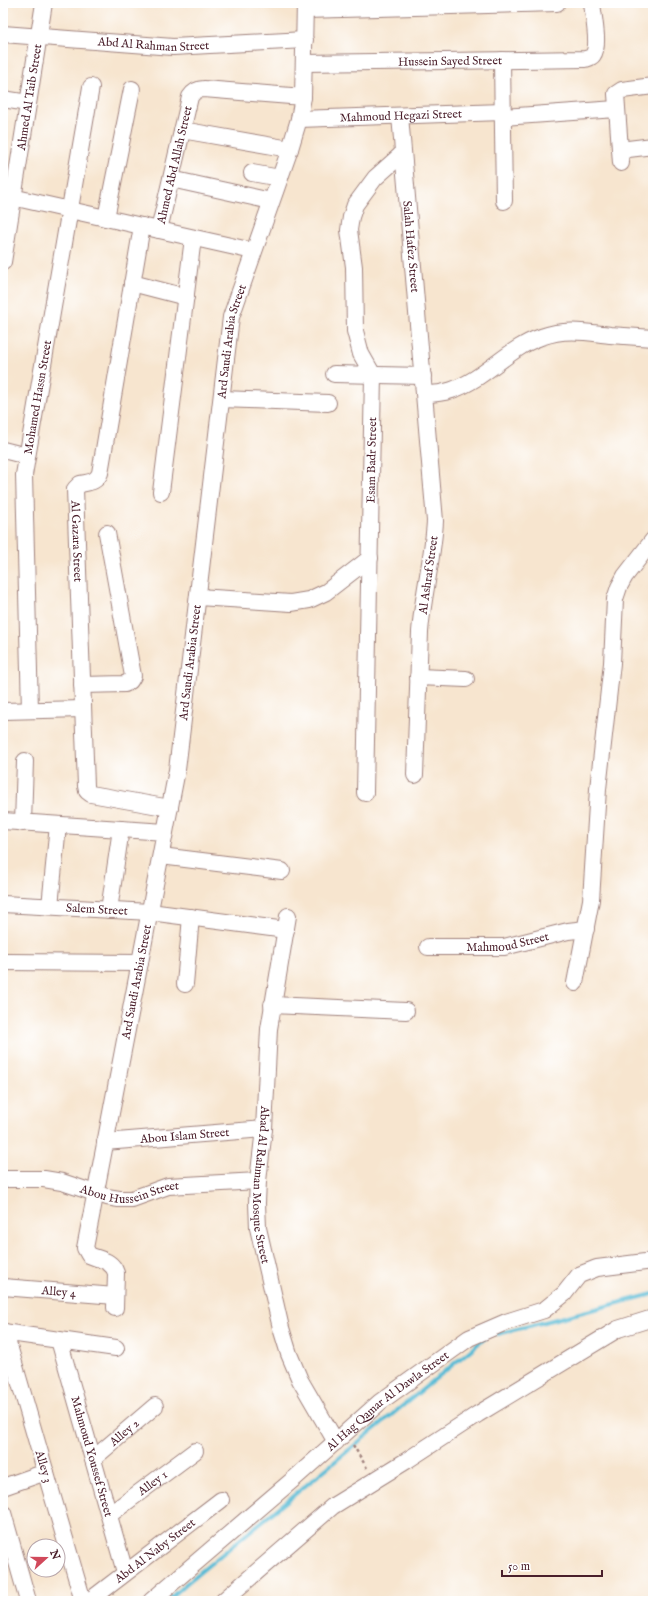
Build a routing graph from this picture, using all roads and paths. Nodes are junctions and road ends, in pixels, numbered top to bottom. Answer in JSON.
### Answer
{"nodes":[{"id":1,"x":44,"y":3,"type":"edge"},
{"id":2,"x":557,"y":3,"type":"edge"},
{"id":3,"x":592,"y":3,"type":"edge"},
{"id":4,"x":305,"y":7,"type":"edge"},
{"id":5,"x":3,"y":34,"type":"edge"},
{"id":6,"x":39,"y":37,"type":"junction"},
{"id":7,"x":304,"y":40,"type":"junction"},
{"id":8,"x":502,"y":60,"type":"junction"},
{"id":9,"x":304,"y":63,"type":"junction"},
{"id":10,"x":653,"y":86,"type":"edge"},
{"id":11,"x":91,"y":87,"type":"dead end"},
{"id":12,"x":132,"y":90,"type":"dead end"},
{"id":13,"x":303,"y":97,"type":"junction"},
{"id":14,"x":3,"y":99,"type":"edge"},
{"id":15,"x":28,"y":103,"type":"junction"},
{"id":16,"x":616,"y":109,"type":"junction"},
{"id":17,"x":503,"y":114,"type":"junction"},
{"id":18,"x":400,"y":116,"type":"junction"},
{"id":19,"x":299,"y":119,"type":"junction"},
{"id":20,"x":182,"y":130,"type":"junction"},
{"id":21,"x":653,"y":146,"type":"edge"},
{"id":22,"x":290,"y":149,"type":"junction"},
{"id":23,"x":403,"y":152,"type":"junction"},
{"id":24,"x":252,"y":172,"type":"dead end"},
{"id":25,"x":280,"y":178,"type":"junction"},
{"id":26,"x":171,"y":179,"type":"junction"},
{"id":27,"x":8,"y":196,"type":"edge"},
{"id":28,"x":271,"y":201,"type":"junction"},
{"id":29,"x":504,"y":202,"type":"dead end"},
{"id":30,"x":70,"y":210,"type":"junction"},
{"id":31,"x":106,"y":218,"type":"junction"},
{"id":32,"x":142,"y":226,"type":"junction"},
{"id":33,"x":159,"y":230,"type":"junction"},
{"id":34,"x":194,"y":238,"type":"junction"},
{"id":35,"x":253,"y":251,"type":"junction"},
{"id":36,"x":3,"y":262,"type":"edge"},
{"id":37,"x":132,"y":283,"type":"junction"},
{"id":38,"x":186,"y":297,"type":"junction"},
{"id":39,"x":653,"y":338,"type":"edge"},
{"id":40,"x":334,"y":374,"type":"dead end"},
{"id":41,"x":374,"y":375,"type":"junction"},
{"id":42,"x":423,"y":376,"type":"junction"},
{"id":43,"x":425,"y":394,"type":"junction"},
{"id":44,"x":222,"y":399,"type":"junction"},
{"id":45,"x":328,"y":403,"type":"dead end"},
{"id":46,"x":3,"y":450,"type":"edge"},
{"id":47,"x":27,"y":456,"type":"junction"},
{"id":48,"x":161,"y":492,"type":"dead end"},
{"id":49,"x":107,"y":533,"type":"dead end"},
{"id":50,"x":653,"y":540,"type":"edge"},
{"id":51,"x":370,"y":558,"type":"junction"},
{"id":52,"x":198,"y":597,"type":"junction"},
{"id":53,"x":418,"y":678,"type":"junction"},
{"id":54,"x":466,"y":680,"type":"dead end"},
{"id":55,"x":82,"y":685,"type":"junction"},
{"id":56,"x":83,"y":709,"type":"junction"},
{"id":57,"x":30,"y":710,"type":"junction"},
{"id":58,"x":3,"y":711,"type":"edge"},
{"id":59,"x":25,"y":761,"type":"dead end"},
{"id":60,"x":415,"y":775,"type":"dead end"},
{"id":61,"x":365,"y":793,"type":"dead end"},
{"id":62,"x":170,"y":808,"type":"junction"},
{"id":63,"x":3,"y":822,"type":"edge"},
{"id":64,"x":23,"y":823,"type":"junction"},
{"id":65,"x":58,"y":825,"type":"junction"},
{"id":66,"x":121,"y":829,"type":"junction"},
{"id":67,"x":165,"y":832,"type":"junction"},
{"id":68,"x":161,"y":856,"type":"junction"},
{"id":69,"x":282,"y":871,"type":"dead end"},
{"id":70,"x":3,"y":904,"type":"edge"},
{"id":71,"x":50,"y":906,"type":"junction"},
{"id":72,"x":109,"y":910,"type":"junction"},
{"id":73,"x":150,"y":912,"type":"junction"},
{"id":74,"x":192,"y":917,"type":"junction"},
{"id":75,"x":287,"y":923,"type":"joint"},
{"id":76,"x":586,"y":929,"type":"junction"},
{"id":77,"x":428,"y":947,"type":"dead end"},
{"id":78,"x":3,"y":962,"type":"edge"},
{"id":79,"x":140,"y":963,"type":"junction"},
{"id":80,"x":575,"y":983,"type":"dead end"},
{"id":81,"x":185,"y":984,"type":"dead end"},
{"id":82,"x":272,"y":1005,"type":"junction"},
{"id":83,"x":406,"y":1011,"type":"dead end"},
{"id":84,"x":264,"y":1129,"type":"junction"},
{"id":85,"x":105,"y":1142,"type":"junction"},
{"id":86,"x":3,"y":1179,"type":"edge"},
{"id":87,"x":258,"y":1181,"type":"junction"},
{"id":88,"x":95,"y":1193,"type":"junction"},
{"id":89,"x":653,"y":1260,"type":"edge"},
{"id":90,"x":3,"y":1287,"type":"edge"},
{"id":91,"x":115,"y":1302,"type":"joint"},
{"id":92,"x":653,"y":1318,"type":"edge"},
{"id":93,"x":4,"y":1332,"type":"edge"},
{"id":94,"x":59,"y":1340,"type":"junction"},
{"id":95,"x":116,"y":1348,"type":"dead end"},
{"id":96,"x":155,"y":1406,"type":"dead end"},
{"id":97,"x":343,"y":1443,"type":"junction"},
{"id":98,"x":195,"y":1451,"type":"dead end"},
{"id":99,"x":360,"y":1456,"type":"dead end"},
{"id":100,"x":93,"y":1459,"type":"junction"},
{"id":101,"x":46,"y":1472,"type":"junction"},
{"id":102,"x":3,"y":1487,"type":"edge"},
{"id":103,"x":221,"y":1500,"type":"dead end"},
{"id":104,"x":3,"y":1513,"type":"edge"},
{"id":105,"x":109,"y":1515,"type":"junction"},
{"id":106,"x":125,"y":1572,"type":"junction"},
{"id":107,"x":28,"y":1601,"type":"edge"},
{"id":108,"x":83,"y":1601,"type":"edge"},
{"id":109,"x":89,"y":1601,"type":"edge"},
{"id":110,"x":151,"y":1601,"type":"edge"},
{"id":111,"x":223,"y":1601,"type":"edge"}],
"edges":[{"from":1,"to":6,"type":"street","name":"Ahmed Al Taib Street"},
{"from":2,"to":4,"type":"street"},
{"from":3,"to":8,"type":"street","name":"Hussein Sayed Street"},
{"from":4,"to":7,"type":"street","name":"Ard Saudi Arabia Street"},
{"from":5,"to":6,"type":"street","name":"Abd Al Rahman Street"},
{"from":6,"to":7,"type":"street","name":"Abd Al Rahman Street"},
{"from":6,"to":15,"type":"street","name":"Ahmed Al Taib Street"},
{"from":7,"to":9,"type":"street","name":"Ard Saudi Arabia Street"},
{"from":8,"to":9,"type":"street","name":"Hussein Sayed Street"},
{"from":8,"to":17,"type":"street"},
{"from":9,"to":13,"type":"street","name":"Ard Saudi Arabia Street"},
{"from":10,"to":16,"type":"street"},
{"from":11,"to":30,"type":"street","name":"Mohamed Hassn Street"},
{"from":12,"to":31,"type":"street"},
{"from":13,"to":19,"type":"street","name":"Ard Saudi Arabia Street"},
{"from":13,"to":20,"type":"street","name":"Ahmed Abd Allah Street"},
{"from":14,"to":15,"type":"street"},
{"from":15,"to":27,"type":"street","name":"Ahmed Al Taib Street"},
{"from":16,"to":17,"type":"street","name":"Mahmoud Hegazi Street"},
{"from":16,"to":21,"type":"street"},
{"from":17,"to":18,"type":"street","name":"Mahmoud Hegazi Street"},
{"from":17,"to":29,"type":"street"},
{"from":18,"to":19,"type":"street","name":"Mahmoud Hegazi Street"},
{"from":18,"to":23,"type":"street","name":"Salah Hafez Street"},
{"from":19,"to":22,"type":"street","name":"Ard Saudi Arabia Street"},
{"from":20,"to":22,"type":"street"},
{"from":20,"to":26,"type":"street","name":"Ahmed Abd Allah Street"},
{"from":22,"to":25,"type":"street","name":"Ard Saudi Arabia Street"},
{"from":23,"to":41,"type":"street"},
{"from":23,"to":42,"type":"street","name":"Salah Hafez Street"},
{"from":24,"to":25,"type":"street"},
{"from":25,"to":28,"type":"street","name":"Ard Saudi Arabia Street"},
{"from":26,"to":28,"type":"street"},
{"from":26,"to":33,"type":"street","name":"Ahmed Abd Allah Street"},
{"from":27,"to":30,"type":"street"},
{"from":27,"to":36,"type":"street","name":"Ahmed Al Taib Street"},
{"from":28,"to":35,"type":"street","name":"Ard Saudi Arabia Street"},
{"from":30,"to":31,"type":"street"},
{"from":30,"to":47,"type":"street","name":"Mohamed Hassn Street"},
{"from":31,"to":32,"type":"street"},
{"from":32,"to":33,"type":"street"},
{"from":32,"to":37,"type":"street","name":"Al Gazara Street"},
{"from":33,"to":34,"type":"street"},
{"from":34,"to":35,"type":"street"},
{"from":34,"to":38,"type":"street"},
{"from":35,"to":44,"type":"street","name":"Ard Saudi Arabia Street"},
{"from":37,"to":38,"type":"street"},
{"from":37,"to":55,"type":"street","name":"Al Gazara Street"},
{"from":38,"to":48,"type":"street"},
{"from":39,"to":43,"type":"street"},
{"from":40,"to":41,"type":"street"},
{"from":41,"to":42,"type":"street"},
{"from":41,"to":51,"type":"street","name":"Esam Badr Street"},
{"from":42,"to":43,"type":"street","name":"Al Ashraf Street"},
{"from":43,"to":53,"type":"street","name":"Al Ashraf Street"},
{"from":44,"to":45,"type":"street"},
{"from":44,"to":52,"type":"street","name":"Ard Saudi Arabia Street"},
{"from":46,"to":47,"type":"street"},
{"from":47,"to":57,"type":"street","name":"Mohamed Hassn Street"},
{"from":49,"to":55,"type":"street"},
{"from":50,"to":76,"type":"street"},
{"from":51,"to":52,"type":"street"},
{"from":51,"to":61,"type":"street","name":"Esam Badr Street"},
{"from":52,"to":62,"type":"street","name":"Ard Saudi Arabia Street"},
{"from":53,"to":54,"type":"street"},
{"from":53,"to":60,"type":"street","name":"Al Ashraf Street"},
{"from":55,"to":56,"type":"street","name":"Al Gazara Street"},
{"from":56,"to":57,"type":"street"},
{"from":56,"to":62,"type":"street","name":"Al Gazara Street"},
{"from":57,"to":58,"type":"street"},
{"from":59,"to":64,"type":"street"},
{"from":62,"to":67,"type":"street","name":"Ard Saudi Arabia Street"},
{"from":63,"to":64,"type":"street"},
{"from":64,"to":65,"type":"street"},
{"from":65,"to":66,"type":"street"},
{"from":65,"to":71,"type":"street"},
{"from":66,"to":67,"type":"street"},
{"from":66,"to":72,"type":"street"},
{"from":67,"to":68,"type":"street","name":"Ard Saudi Arabia Street"},
{"from":68,"to":69,"type":"street"},
{"from":68,"to":73,"type":"street","name":"Ard Saudi Arabia Street"},
{"from":70,"to":71,"type":"street","name":"Salem Street"},
{"from":71,"to":72,"type":"street","name":"Salem Street"},
{"from":72,"to":73,"type":"street","name":"Salem Street"},
{"from":73,"to":74,"type":"street","name":"Salem Street"},
{"from":73,"to":79,"type":"street","name":"Ard Saudi Arabia Street"},
{"from":74,"to":75,"type":"street","name":"Salem Street"},
{"from":74,"to":81,"type":"street"},
{"from":75,"to":82,"type":"street","name":"Abad Al Rahman Mosque Street"},
{"from":76,"to":77,"type":"street","name":"Mahmoud Street"},
{"from":76,"to":80,"type":"street"},
{"from":78,"to":79,"type":"street"},
{"from":79,"to":85,"type":"street","name":"Ard Saudi Arabia Street"},
{"from":82,"to":83,"type":"street"},
{"from":82,"to":84,"type":"street","name":"Abad Al Rahman Mosque Street"},
{"from":84,"to":85,"type":"street","name":"Abou Islam Street"},
{"from":84,"to":87,"type":"street","name":"Abad Al Rahman Mosque Street"},
{"from":85,"to":88,"type":"street","name":"Ard Saudi Arabia Street"},
{"from":86,"to":88,"type":"street","name":"Abou Hussein Street"},
{"from":87,"to":88,"type":"street","name":"Abou Hussein Street"},
{"from":87,"to":97,"type":"street","name":"Abad Al Rahman Mosque Street"},
{"from":88,"to":91,"type":"street","name":"Ard Saudi Arabia Street"},
{"from":89,"to":97,"type":"street","name":"Al Hag Qamar Al Dawla Street"},
{"from":90,"to":91,"type":"street","name":"Alley 4"},
{"from":92,"to":111,"type":"street"},
{"from":93,"to":94,"type":"street","name":"Alley 3"},
{"from":93,"to":101,"type":"street","name":"Alley 3"},
{"from":94,"to":95,"type":"street","name":"Alley 3"},
{"from":94,"to":100,"type":"street","name":"Mahmoud Youssef Street"},
{"from":96,"to":100,"type":"street","name":"Alley 2"},
{"from":97,"to":99,"type":"path"},
{"from":97,"to":110,"type":"street","name":"Al Hag Qamar Al Dawla Street"},
{"from":98,"to":105,"type":"street","name":"Alley 1"},
{"from":100,"to":105,"type":"street","name":"Mahmoud Youssef Street"},
{"from":101,"to":102,"type":"street"},
{"from":101,"to":108,"type":"street","name":"Alley 3"},
{"from":103,"to":106,"type":"street","name":"Abd Al Naby Street"},
{"from":104,"to":107,"type":"street"},
{"from":105,"to":106,"type":"street","name":"Mahmoud Youssef Street"},
{"from":106,"to":109,"type":"street","name":"Abd Al Naby Street"}]}
